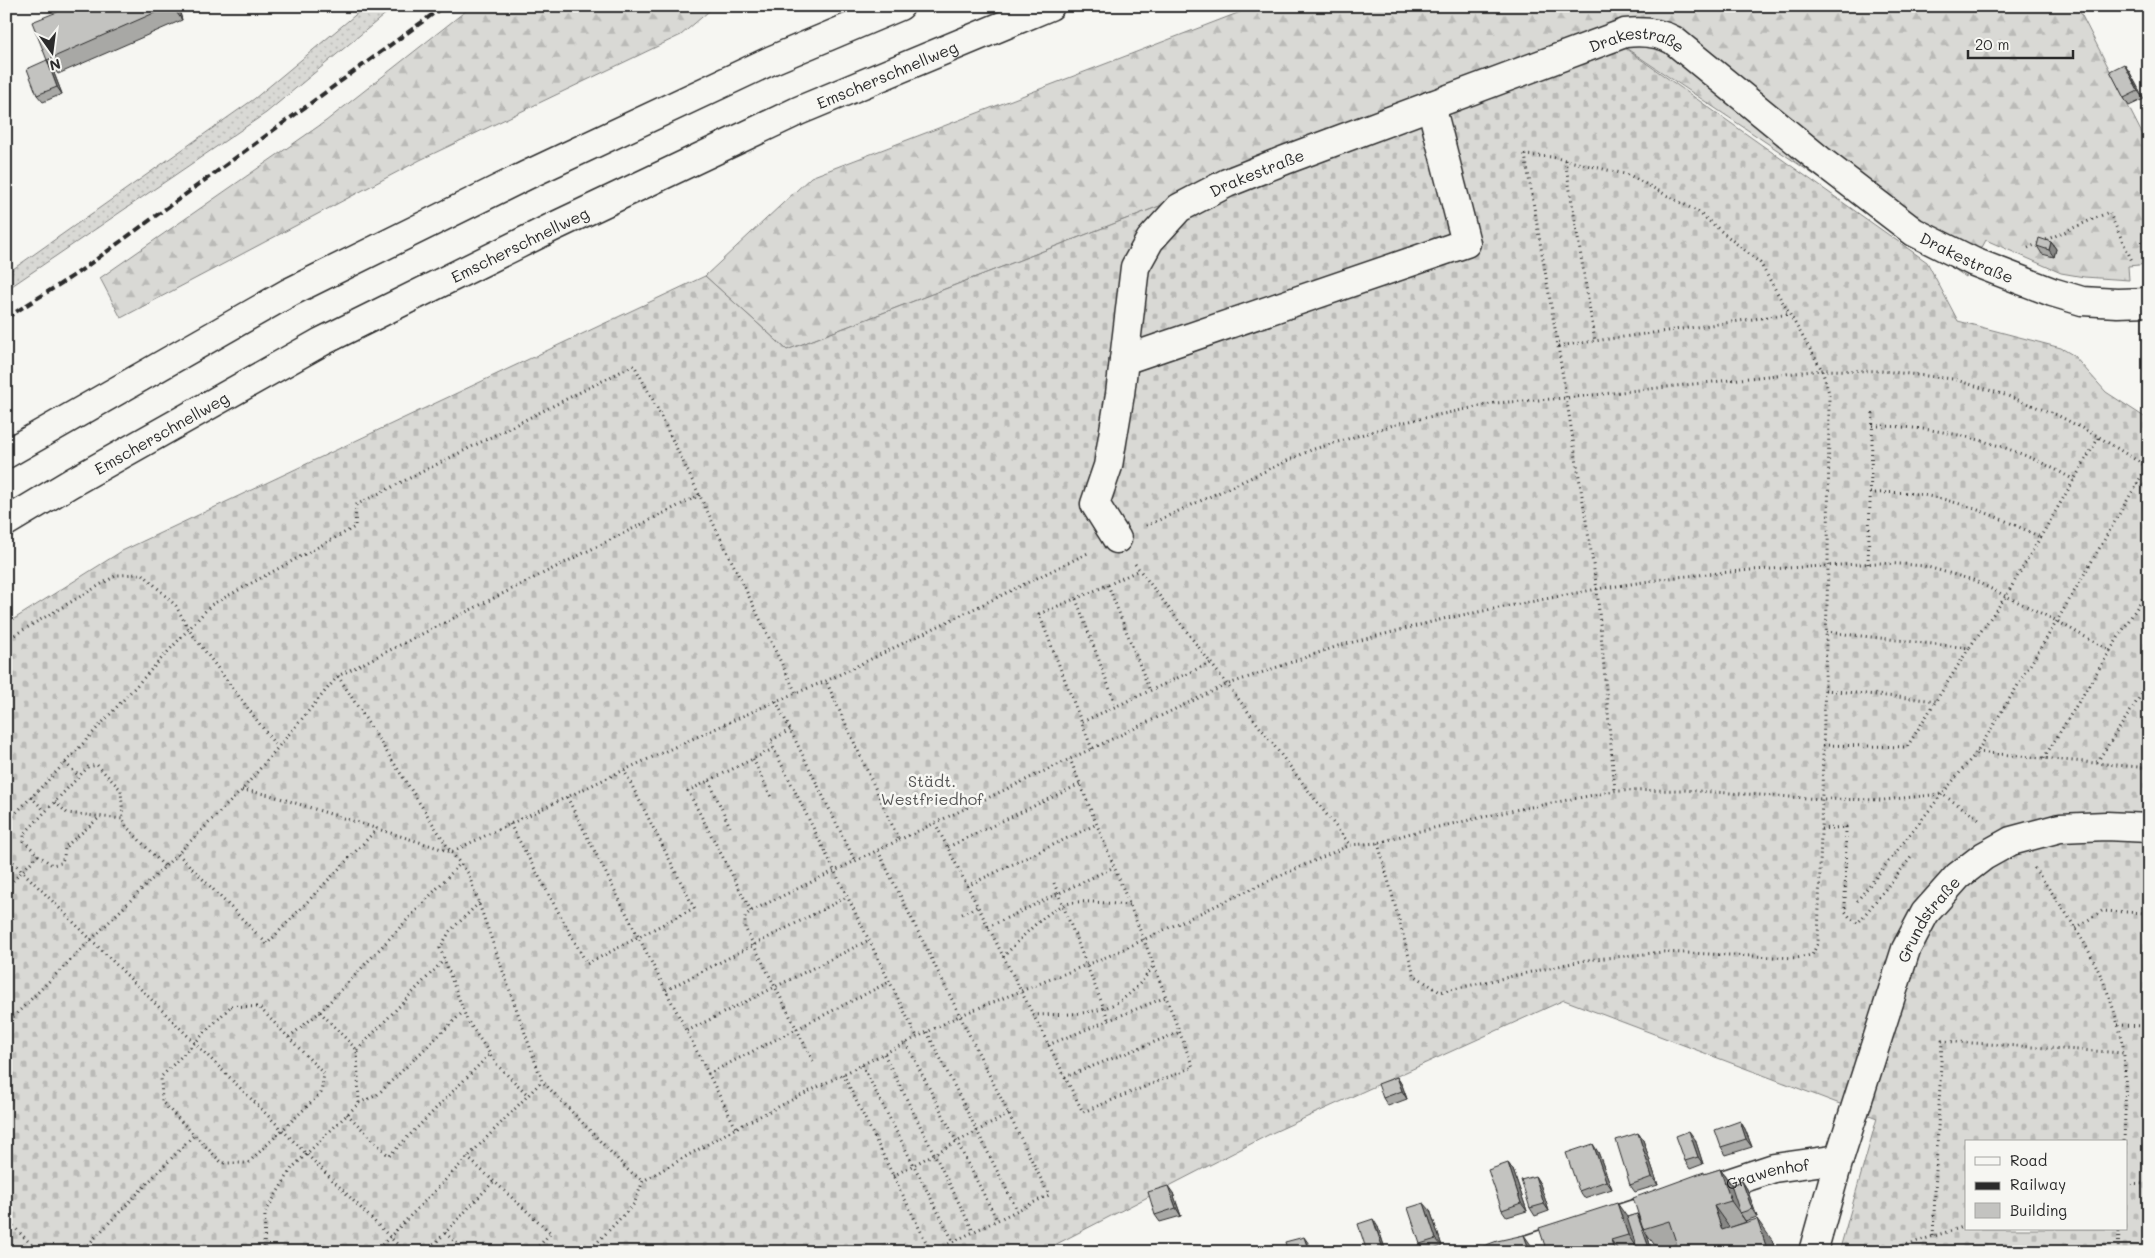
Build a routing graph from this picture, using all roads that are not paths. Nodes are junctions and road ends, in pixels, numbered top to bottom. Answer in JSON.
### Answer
{"nodes":[{"id":1,"x":900,"y":6,"type":"edge"},
{"id":2,"x":1050,"y":6,"type":"edge"},
{"id":3,"x":1431,"y":105,"type":"junction"},
{"id":4,"x":2149,"y":302,"type":"edge"},
{"id":5,"x":1124,"y":360,"type":"junction"},
{"id":6,"x":6,"y":454,"type":"edge"},
{"id":7,"x":6,"y":522,"type":"edge"},
{"id":8,"x":1117,"y":539,"type":"road end"},
{"id":9,"x":2149,"y":828,"type":"edge"},
{"id":10,"x":1839,"y":1159,"type":"junction"},
{"id":11,"x":1520,"y":1252,"type":"edge"},
{"id":12,"x":1814,"y":1252,"type":"edge"}],
"edges":[{"from":1,"to":6,"type":"main road"},
{"from":2,"to":7,"type":"main road","name":"Emscherschnellweg"},
{"from":3,"to":4,"type":"main road","name":"Drakestraße"},
{"from":3,"to":5,"type":"main road","name":"Drakestraße"},
{"from":3,"to":5,"type":"main road"},
{"from":5,"to":8,"type":"main road"},
{"from":9,"to":10,"type":"main road","name":"Grundstraße"},
{"from":10,"to":11,"type":"main road","name":"Grawenhof"},
{"from":10,"to":12,"type":"main road","name":"Grawenhof"}]}
